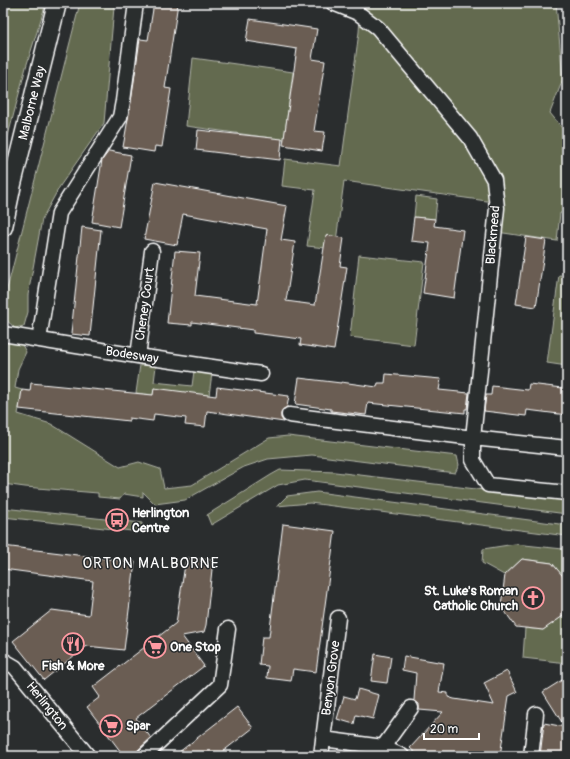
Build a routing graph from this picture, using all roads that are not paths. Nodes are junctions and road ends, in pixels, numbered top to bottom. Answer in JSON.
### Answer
{"nodes":[{"id":1,"x":57,"y":3,"type":"edge"},
{"id":2,"x":136,"y":3,"type":"edge"},
{"id":3,"x":333,"y":3,"type":"edge"},
{"id":4,"x":7,"y":183,"type":"edge"},
{"id":5,"x":3,"y":227,"type":"edge"},
{"id":6,"x":152,"y":251,"type":"dead end"},
{"id":7,"x":3,"y":334,"type":"edge"},
{"id":8,"x":39,"y":340,"type":"junction"},
{"id":9,"x":138,"y":356,"type":"junction"},
{"id":10,"x":261,"y":374,"type":"dead end"},
{"id":11,"x":289,"y":415,"type":"dead end"},
{"id":12,"x":474,"y":438,"type":"junction"},
{"id":13,"x":567,"y":448,"type":"edge"},
{"id":14,"x":567,"y":492,"type":"edge"},
{"id":15,"x":338,"y":618,"type":"dead end"},
{"id":16,"x":228,"y":629,"type":"dead end"},
{"id":17,"x":3,"y":660,"type":"edge"},
{"id":18,"x":410,"y":708,"type":"dead end"},
{"id":19,"x":536,"y":714,"type":"dead end"},
{"id":20,"x":323,"y":739,"type":"junction"},
{"id":21,"x":383,"y":747,"type":"junction"},
{"id":22,"x":88,"y":756,"type":"edge"},
{"id":23,"x":144,"y":756,"type":"edge"},
{"id":24,"x":321,"y":756,"type":"edge"},
{"id":25,"x":402,"y":756,"type":"edge"},
{"id":26,"x":531,"y":756,"type":"edge"}],
"edges":[{"from":1,"to":4,"type":"street","name":"Malborne Way"},
{"from":2,"to":8,"type":"street"},
{"from":3,"to":12,"type":"street","name":"Blackmead"},
{"from":4,"to":5,"type":"street","name":"Malborne Way"},
{"from":6,"to":9,"type":"street","name":"Cheney Court"},
{"from":7,"to":8,"type":"street","name":"Bodesway"},
{"from":8,"to":9,"type":"street","name":"Bodesway"},
{"from":9,"to":10,"type":"street","name":"Bodesway"},
{"from":11,"to":12,"type":"street"},
{"from":12,"to":13,"type":"street"},
{"from":12,"to":14,"type":"street","name":"Blackmead"},
{"from":15,"to":20,"type":"street","name":"Benyon Grove"},
{"from":16,"to":23,"type":"street"},
{"from":17,"to":22,"type":"street","name":"Herlington"},
{"from":18,"to":21,"type":"street"},
{"from":19,"to":26,"type":"street"},
{"from":20,"to":21,"type":"street"},
{"from":20,"to":24,"type":"street","name":"Benyon Grove"},
{"from":21,"to":25,"type":"street"}]}
